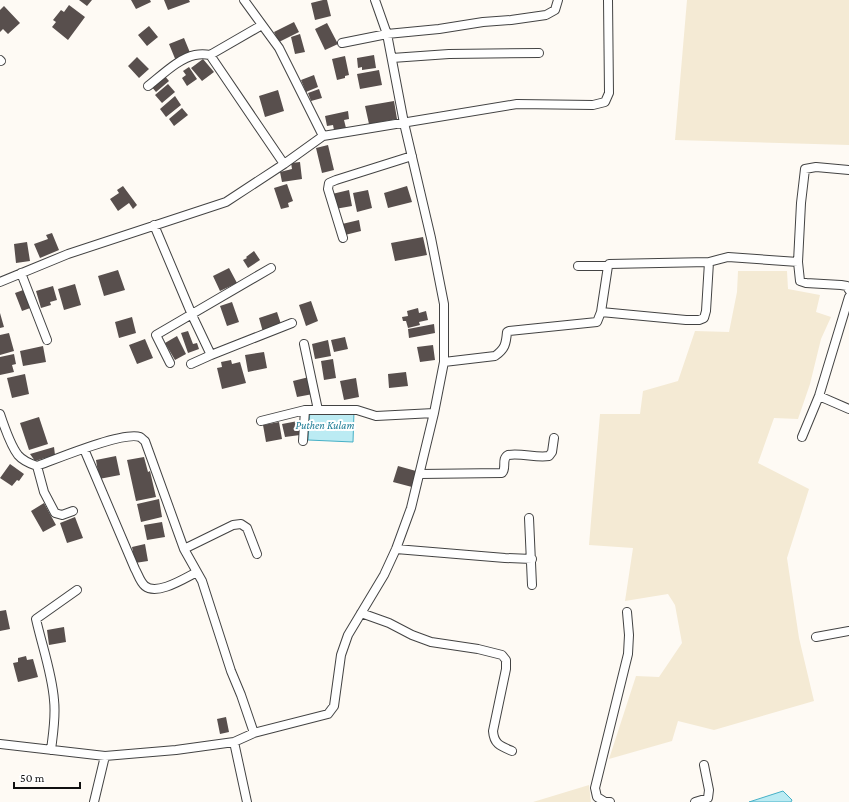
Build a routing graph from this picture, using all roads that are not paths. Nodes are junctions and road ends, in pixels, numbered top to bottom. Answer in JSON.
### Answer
{"nodes":[{"id":1,"x":244,"y":0,"type":"edge"},
{"id":2,"x":375,"y":0,"type":"edge"},
{"id":3,"x":558,"y":0,"type":"edge"},
{"id":4,"x":608,"y":0,"type":"edge"},
{"id":5,"x":262,"y":25,"type":"junction"},
{"id":6,"x":387,"y":34,"type":"junction"},
{"id":7,"x":342,"y":43,"type":"dead end"},
{"id":8,"x":539,"y":53,"type":"dead end"},
{"id":9,"x":210,"y":55,"type":"junction"},
{"id":10,"x":392,"y":58,"type":"junction"},
{"id":11,"x":148,"y":86,"type":"dead end"},
{"id":12,"x":404,"y":123,"type":"junction"},
{"id":13,"x":323,"y":136,"type":"junction"},
{"id":14,"x":412,"y":156,"type":"junction"},
{"id":15,"x":284,"y":164,"type":"junction"},
{"id":16,"x":849,"y":170,"type":"edge"},
{"id":17,"x":154,"y":225,"type":"junction"},
{"id":18,"x":342,"y":238,"type":"dead end"},
{"id":19,"x":709,"y":262,"type":"junction"},
{"id":20,"x":798,"y":262,"type":"junction"},
{"id":21,"x":578,"y":266,"type":"dead end"},
{"id":22,"x":608,"y":266,"type":"junction"},
{"id":23,"x":271,"y":268,"type":"dead end"},
{"id":24,"x":21,"y":274,"type":"junction"},
{"id":25,"x":0,"y":282,"type":"edge"},
{"id":26,"x":849,"y":290,"type":"edge"},
{"id":27,"x":849,"y":297,"type":"edge"},
{"id":28,"x":601,"y":312,"type":"junction"},
{"id":29,"x":192,"y":315,"type":"junction"},
{"id":30,"x":292,"y":323,"type":"dead end"},
{"id":31,"x":47,"y":340,"type":"dead end"},
{"id":32,"x":304,"y":344,"type":"dead end"},
{"id":33,"x":211,"y":355,"type":"junction"},
{"id":34,"x":444,"y":362,"type":"junction"},
{"id":35,"x":170,"y":363,"type":"dead end"},
{"id":36,"x":191,"y":364,"type":"dead end"},
{"id":37,"x":819,"y":396,"type":"junction"},
{"id":38,"x":849,"y":409,"type":"edge"},
{"id":39,"x":306,"y":410,"type":"junction"},
{"id":40,"x":318,"y":410,"type":"junction"},
{"id":41,"x":434,"y":413,"type":"junction"},
{"id":42,"x":0,"y":414,"type":"edge"},
{"id":43,"x":261,"y":421,"type":"dead end"},
{"id":44,"x":554,"y":438,"type":"dead end"},
{"id":45,"x":802,"y":438,"type":"dead end"},
{"id":46,"x":303,"y":442,"type":"dead end"},
{"id":47,"x":84,"y":448,"type":"junction"},
{"id":48,"x":38,"y":466,"type":"junction"},
{"id":49,"x":420,"y":474,"type":"junction"},
{"id":50,"x":73,"y":511,"type":"dead end"},
{"id":51,"x":529,"y":518,"type":"dead end"},
{"id":52,"x":184,"y":549,"type":"junction"},
{"id":53,"x":396,"y":549,"type":"junction"},
{"id":54,"x":257,"y":554,"type":"dead end"},
{"id":55,"x":532,"y":559,"type":"junction"},
{"id":56,"x":197,"y":572,"type":"junction"},
{"id":57,"x":532,"y":585,"type":"dead end"},
{"id":58,"x":77,"y":590,"type":"dead end"},
{"id":59,"x":627,"y":612,"type":"dead end"},
{"id":60,"x":361,"y":613,"type":"junction"},
{"id":61,"x":849,"y":631,"type":"edge"},
{"id":62,"x":816,"y":637,"type":"dead end"},
{"id":63,"x":254,"y":733,"type":"junction"},
{"id":64,"x":234,"y":742,"type":"junction"},
{"id":65,"x":0,"y":744,"type":"edge"},
{"id":66,"x":51,"y":750,"type":"junction"},
{"id":67,"x":512,"y":751,"type":"dead end"},
{"id":68,"x":104,"y":756,"type":"junction"},
{"id":69,"x":704,"y":765,"type":"dead end"},
{"id":70,"x":94,"y":802,"type":"edge"},
{"id":71,"x":247,"y":802,"type":"edge"},
{"id":72,"x":610,"y":802,"type":"edge"},
{"id":73,"x":695,"y":802,"type":"edge"}],
"edges":[{"from":1,"to":5,"type":"street"},
{"from":2,"to":6,"type":"street"},
{"from":3,"to":6,"type":"street"},
{"from":4,"to":12,"type":"street"},
{"from":5,"to":9,"type":"street"},
{"from":5,"to":13,"type":"street"},
{"from":6,"to":7,"type":"street"},
{"from":6,"to":10,"type":"street"},
{"from":8,"to":10,"type":"street"},
{"from":9,"to":11,"type":"street"},
{"from":9,"to":15,"type":"street"},
{"from":10,"to":12,"type":"street"},
{"from":12,"to":13,"type":"street"},
{"from":12,"to":14,"type":"street"},
{"from":13,"to":15,"type":"street"},
{"from":14,"to":18,"type":"street"},
{"from":14,"to":34,"type":"street"},
{"from":15,"to":17,"type":"street"},
{"from":16,"to":20,"type":"street"},
{"from":17,"to":24,"type":"street"},
{"from":17,"to":29,"type":"street"},
{"from":19,"to":20,"type":"street"},
{"from":19,"to":22,"type":"street"},
{"from":19,"to":28,"type":"street"},
{"from":20,"to":26,"type":"street"},
{"from":21,"to":22,"type":"street"},
{"from":22,"to":28,"type":"street"},
{"from":23,"to":29,"type":"street"},
{"from":24,"to":25,"type":"street"},
{"from":24,"to":31,"type":"street"},
{"from":27,"to":37,"type":"street"},
{"from":28,"to":34,"type":"street"},
{"from":29,"to":33,"type":"street"},
{"from":29,"to":35,"type":"street"},
{"from":30,"to":33,"type":"street"},
{"from":32,"to":40,"type":"street"},
{"from":33,"to":36,"type":"street"},
{"from":34,"to":41,"type":"street"},
{"from":37,"to":38,"type":"street"},
{"from":37,"to":45,"type":"street"},
{"from":39,"to":40,"type":"street"},
{"from":39,"to":43,"type":"street"},
{"from":39,"to":46,"type":"street"},
{"from":40,"to":41,"type":"street"},
{"from":41,"to":49,"type":"street"},
{"from":42,"to":48,"type":"street"},
{"from":44,"to":49,"type":"street"},
{"from":47,"to":48,"type":"street"},
{"from":47,"to":52,"type":"street"},
{"from":47,"to":56,"type":"street"},
{"from":48,"to":50,"type":"street"},
{"from":49,"to":53,"type":"street"},
{"from":51,"to":55,"type":"street"},
{"from":52,"to":54,"type":"street"},
{"from":52,"to":56,"type":"street"},
{"from":53,"to":55,"type":"street"},
{"from":53,"to":60,"type":"street"},
{"from":55,"to":57,"type":"street"},
{"from":56,"to":63,"type":"street"},
{"from":58,"to":66,"type":"street"},
{"from":59,"to":72,"type":"street"},
{"from":60,"to":63,"type":"street"},
{"from":60,"to":67,"type":"street"},
{"from":61,"to":62,"type":"street"},
{"from":63,"to":64,"type":"street"},
{"from":64,"to":68,"type":"street"},
{"from":64,"to":71,"type":"street"},
{"from":65,"to":66,"type":"street"},
{"from":66,"to":68,"type":"street"},
{"from":68,"to":70,"type":"street"},
{"from":69,"to":73,"type":"street"}]}
